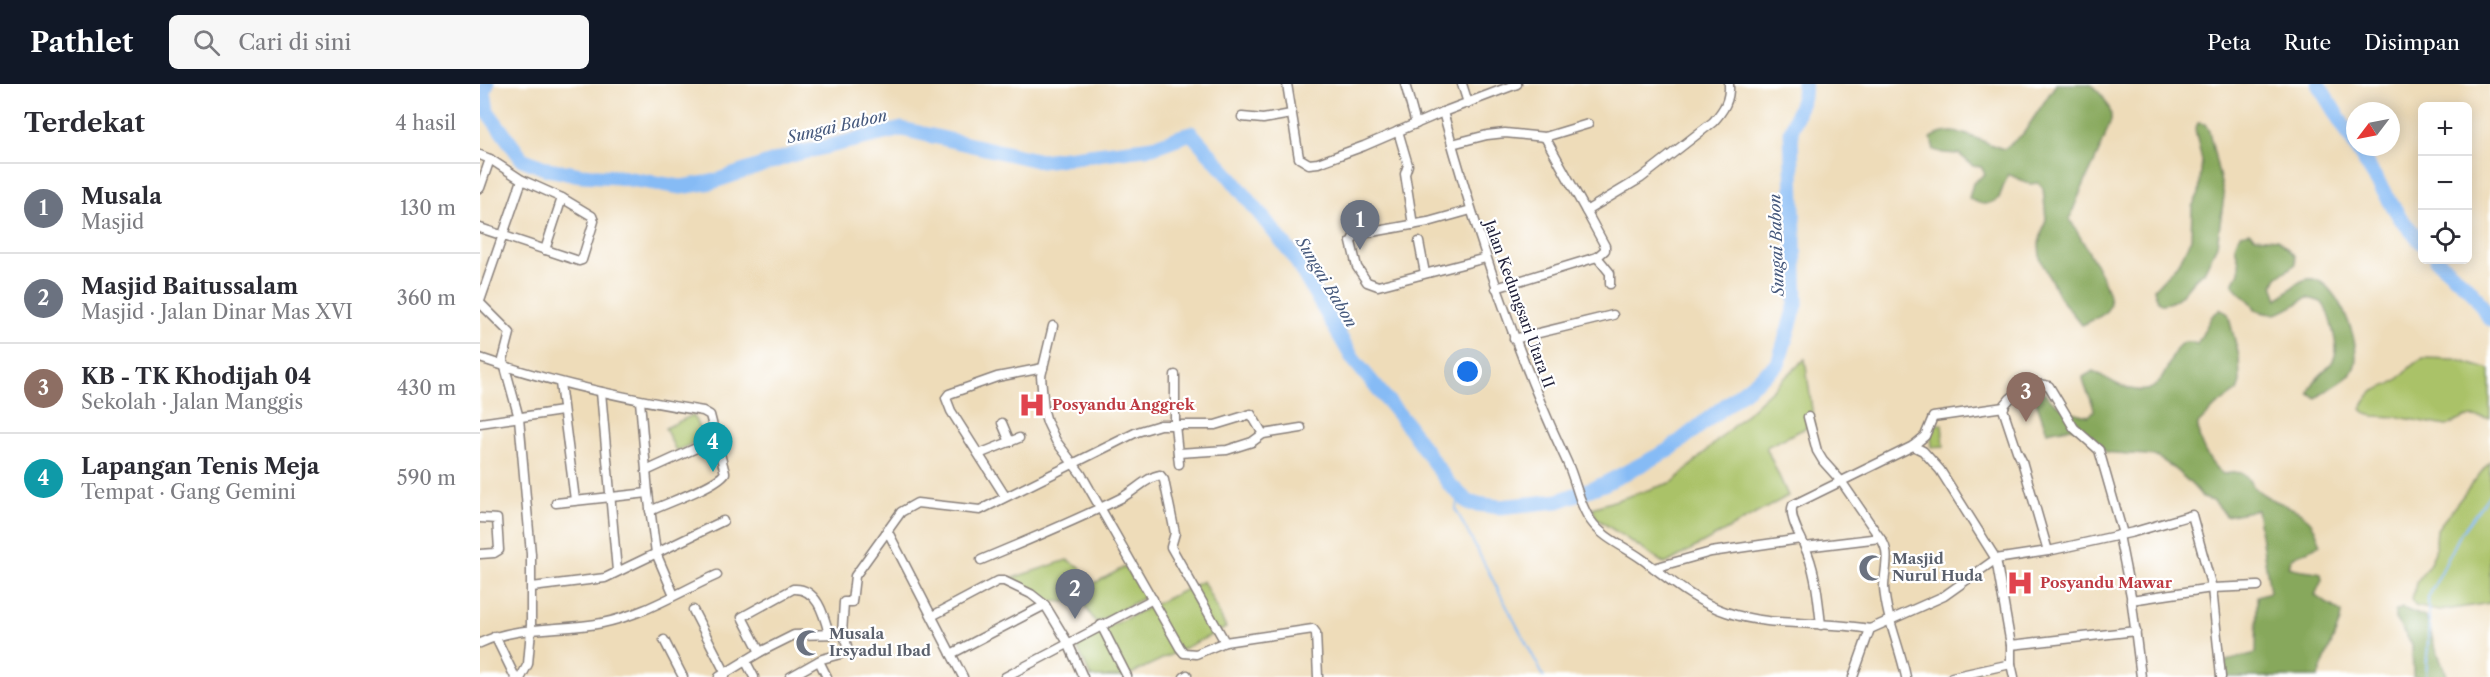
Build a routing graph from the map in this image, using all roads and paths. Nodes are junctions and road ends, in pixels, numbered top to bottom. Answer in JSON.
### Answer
{"nodes":[{"id":1,"x":1287,"y":84,"type":"edge"},
{"id":2,"x":1405,"y":84,"type":"edge"},
{"id":3,"x":1462,"y":84,"type":"edge"},
{"id":4,"x":1517,"y":84,"type":"edge"},
{"id":5,"x":1730,"y":84,"type":"edge"},
{"id":6,"x":1468,"y":103,"type":"junction"},
{"id":7,"x":1443,"y":112,"type":"junction"},
{"id":8,"x":1291,"y":114,"type":"junction"},
{"id":9,"x":1242,"y":117,"type":"dead end"},
{"id":10,"x":1416,"y":124,"type":"junction"},
{"id":11,"x":1588,"y":124,"type":"dead end"},
{"id":12,"x":1398,"y":131,"type":"junction"},
{"id":13,"x":1545,"y":137,"type":"junction"},
{"id":14,"x":1452,"y":144,"type":"junction"},
{"id":15,"x":480,"y":156,"type":"edge"},
{"id":16,"x":490,"y":159,"type":"junction"},
{"id":17,"x":522,"y":180,"type":"junction"},
{"id":18,"x":480,"y":188,"type":"edge"},
{"id":19,"x":562,"y":198,"type":"junction"},
{"id":20,"x":1471,"y":210,"type":"junction"},
{"id":21,"x":1586,"y":211,"type":"junction"},
{"id":22,"x":1413,"y":225,"type":"junction"},
{"id":23,"x":480,"y":228,"type":"edge"},
{"id":24,"x":504,"y":236,"type":"junction"},
{"id":25,"x":1419,"y":242,"type":"dead end"},
{"id":26,"x":545,"y":250,"type":"junction"},
{"id":27,"x":1598,"y":257,"type":"junction"},
{"id":28,"x":1486,"y":258,"type":"junction"},
{"id":29,"x":1425,"y":273,"type":"junction"},
{"id":30,"x":1610,"y":285,"type":"dead end"},
{"id":31,"x":1496,"y":288,"type":"junction"},
{"id":32,"x":480,"y":302,"type":"edge"},
{"id":33,"x":1613,"y":315,"type":"dead end"},
{"id":34,"x":1053,"y":326,"type":"dead end"},
{"id":35,"x":1514,"y":339,"type":"junction"},
{"id":36,"x":480,"y":358,"type":"edge"},
{"id":37,"x":505,"y":367,"type":"junction"},
{"id":38,"x":1043,"y":368,"type":"junction"},
{"id":39,"x":1175,"y":375,"type":"dead end"},
{"id":40,"x":560,"y":383,"type":"junction"},
{"id":41,"x":601,"y":392,"type":"junction"},
{"id":42,"x":640,"y":401,"type":"junction"},
{"id":43,"x":2004,"y":407,"type":"junction"},
{"id":44,"x":562,"y":411,"type":"junction"},
{"id":45,"x":1808,"y":417,"type":"dead end"},
{"id":46,"x":519,"y":418,"type":"junction"},
{"id":47,"x":480,"y":423,"type":"edge"},
{"id":48,"x":1002,"y":423,"type":"dead end"},
{"id":49,"x":1175,"y":425,"type":"junction"},
{"id":50,"x":1301,"y":428,"type":"dead end"},
{"id":51,"x":1263,"y":434,"type":"junction"},
{"id":52,"x":718,"y":438,"type":"junction"},
{"id":53,"x":1019,"y":438,"type":"dead end"},
{"id":54,"x":1010,"y":442,"type":"junction"},
{"id":55,"x":1913,"y":446,"type":"junction"},
{"id":56,"x":1178,"y":453,"type":"junction"},
{"id":57,"x":979,"y":454,"type":"junction"},
{"id":58,"x":1074,"y":463,"type":"junction"},
{"id":59,"x":1179,"y":464,"type":"dead end"},
{"id":60,"x":646,"y":471,"type":"junction"},
{"id":61,"x":1841,"y":481,"type":"junction"},
{"id":62,"x":648,"y":492,"type":"junction"},
{"id":63,"x":609,"y":496,"type":"junction"},
{"id":64,"x":1005,"y":496,"type":"junction"},
{"id":65,"x":574,"y":500,"type":"junction"},
{"id":66,"x":556,"y":503,"type":"dead end"},
{"id":67,"x":1098,"y":508,"type":"junction"},
{"id":68,"x":650,"y":511,"type":"junction"},
{"id":69,"x":480,"y":518,"type":"edge"},
{"id":70,"x":723,"y":522,"type":"dead end"},
{"id":71,"x":887,"y":530,"type":"junction"},
{"id":72,"x":2121,"y":535,"type":"junction"},
{"id":73,"x":1880,"y":538,"type":"junction"},
{"id":74,"x":1803,"y":543,"type":"junction"},
{"id":75,"x":2048,"y":551,"type":"junction"},
{"id":76,"x":656,"y":553,"type":"junction"},
{"id":77,"x":480,"y":554,"type":"edge"},
{"id":78,"x":1996,"y":559,"type":"junction"},
{"id":79,"x":981,"y":560,"type":"dead end"},
{"id":80,"x":1654,"y":568,"type":"junction"},
{"id":81,"x":617,"y":571,"type":"junction"},
{"id":82,"x":717,"y":575,"type":"dead end"},
{"id":83,"x":2258,"y":586,"type":"dead end"},
{"id":84,"x":532,"y":587,"type":"junction"},
{"id":85,"x":2212,"y":588,"type":"junction"},
{"id":86,"x":674,"y":595,"type":"junction"},
{"id":87,"x":1153,"y":599,"type":"junction"},
{"id":88,"x":2131,"y":600,"type":"junction"},
{"id":89,"x":1045,"y":605,"type":"junction"},
{"id":90,"x":693,"y":610,"type":"dead end"},
{"id":91,"x":932,"y":616,"type":"junction"},
{"id":92,"x":1890,"y":622,"type":"junction"},
{"id":93,"x":1101,"y":625,"type":"junction"},
{"id":94,"x":1821,"y":625,"type":"junction"},
{"id":95,"x":1870,"y":629,"type":"junction"},
{"id":96,"x":531,"y":630,"type":"junction"},
{"id":97,"x":2136,"y":631,"type":"junction"},
{"id":98,"x":829,"y":634,"type":"junction"},
{"id":99,"x":842,"y":634,"type":"junction"},
{"id":100,"x":495,"y":636,"type":"junction"},
{"id":101,"x":664,"y":640,"type":"dead end"},
{"id":102,"x":1225,"y":642,"type":"junction"},
{"id":103,"x":1068,"y":643,"type":"junction"},
{"id":104,"x":480,"y":644,"type":"edge"},
{"id":105,"x":2012,"y":645,"type":"junction"},
{"id":106,"x":760,"y":652,"type":"junction"},
{"id":107,"x":951,"y":654,"type":"junction"},
{"id":108,"x":745,"y":660,"type":"junction"},
{"id":109,"x":819,"y":661,"type":"junction"},
{"id":110,"x":2011,"y":664,"type":"junction"},
{"id":111,"x":1982,"y":673,"type":"edge"},
{"id":112,"x":527,"y":675,"type":"edge"},
{"id":113,"x":722,"y":676,"type":"edge"},
{"id":114,"x":1127,"y":676,"type":"edge"},
{"id":115,"x":515,"y":677,"type":"edge"},
{"id":116,"x":683,"y":677,"type":"edge"},
{"id":117,"x":754,"y":677,"type":"edge"},
{"id":118,"x":790,"y":677,"type":"edge"},
{"id":119,"x":827,"y":677,"type":"edge"},
{"id":120,"x":963,"y":677,"type":"edge"},
{"id":121,"x":1005,"y":677,"type":"edge"},
{"id":122,"x":1083,"y":677,"type":"edge"},
{"id":123,"x":1318,"y":677,"type":"edge"},
{"id":124,"x":1853,"y":677,"type":"edge"},
{"id":125,"x":1906,"y":677,"type":"edge"},
{"id":126,"x":1952,"y":677,"type":"edge"},
{"id":127,"x":2014,"y":677,"type":"edge"},
{"id":128,"x":2140,"y":677,"type":"edge"},
{"id":129,"x":2221,"y":677,"type":"edge"}],
"edges":[{"from":1,"to":8,"type":"street"},
{"from":2,"to":10,"type":"street"},
{"from":3,"to":6,"type":"street"},
{"from":4,"to":6,"type":"street"},
{"from":5,"to":21,"type":"street"},
{"from":6,"to":7,"type":"street"},
{"from":7,"to":10,"type":"street"},
{"from":7,"to":14,"type":"street","name":"Jalan Kedungsari Utara II"},
{"from":8,"to":9,"type":"street"},
{"from":8,"to":12,"type":"street"},
{"from":10,"to":12,"type":"street"},
{"from":11,"to":13,"type":"street"},
{"from":12,"to":22,"type":"street"},
{"from":13,"to":14,"type":"street"},
{"from":13,"to":21,"type":"street"},
{"from":14,"to":20,"type":"street","name":"Jalan Kedungsari Utara II"},
{"from":15,"to":16,"type":"street"},
{"from":16,"to":17,"type":"street"},
{"from":16,"to":18,"type":"street"},
{"from":17,"to":19,"type":"street"},
{"from":17,"to":24,"type":"street"},
{"from":19,"to":26,"type":"street"},
{"from":19,"to":26,"type":"street"},
{"from":20,"to":22,"type":"street"},
{"from":20,"to":28,"type":"street","name":"Jalan Kedungsari Utara II"},
{"from":21,"to":27,"type":"street"},
{"from":22,"to":29,"type":"street"},
{"from":23,"to":24,"type":"street"},
{"from":24,"to":26,"type":"street"},
{"from":24,"to":32,"type":"street"},
{"from":25,"to":29,"type":"street"},
{"from":27,"to":30,"type":"street"},
{"from":27,"to":31,"type":"street"},
{"from":28,"to":29,"type":"street"},
{"from":28,"to":31,"type":"street","name":"Jalan Kedungsari Utara II"},
{"from":31,"to":35,"type":"street","name":"Jalan Kedungsari Utara II"},
{"from":32,"to":37,"type":"street"},
{"from":33,"to":35,"type":"street"},
{"from":34,"to":38,"type":"street"},
{"from":35,"to":80,"type":"street","name":"Jalan Kedungsari Utara II"},
{"from":36,"to":37,"type":"street"},
{"from":37,"to":40,"type":"street"},
{"from":37,"to":46,"type":"street"},
{"from":38,"to":57,"type":"street"},
{"from":38,"to":58,"type":"street"},
{"from":39,"to":49,"type":"street"},
{"from":40,"to":41,"type":"street"},
{"from":40,"to":44,"type":"street"},
{"from":41,"to":42,"type":"street"},
{"from":41,"to":63,"type":"street"},
{"from":42,"to":52,"type":"street"},
{"from":42,"to":60,"type":"street"},
{"from":43,"to":55,"type":"street"},
{"from":43,"to":72,"type":"street"},
{"from":43,"to":75,"type":"street"},
{"from":44,"to":46,"type":"street"},
{"from":44,"to":65,"type":"street"},
{"from":45,"to":61,"type":"street"},
{"from":46,"to":47,"type":"street"},
{"from":46,"to":84,"type":"street"},
{"from":48,"to":54,"type":"street"},
{"from":49,"to":51,"type":"street"},
{"from":49,"to":56,"type":"street"},
{"from":49,"to":58,"type":"street"},
{"from":50,"to":51,"type":"street"},
{"from":51,"to":56,"type":"street"},
{"from":52,"to":60,"type":"street"},
{"from":52,"to":68,"type":"street"},
{"from":53,"to":54,"type":"street"},
{"from":54,"to":57,"type":"street"},
{"from":55,"to":61,"type":"street"},
{"from":55,"to":78,"type":"street"},
{"from":56,"to":59,"type":"street"},
{"from":57,"to":64,"type":"street"},
{"from":58,"to":64,"type":"street"},
{"from":58,"to":67,"type":"street"},
{"from":60,"to":62,"type":"street"},
{"from":61,"to":73,"type":"street"},
{"from":61,"to":74,"type":"street"},
{"from":62,"to":63,"type":"street"},
{"from":62,"to":68,"type":"street"},
{"from":63,"to":65,"type":"street"},
{"from":63,"to":81,"type":"street"},
{"from":64,"to":71,"type":"street"},
{"from":65,"to":66,"type":"street"},
{"from":67,"to":79,"type":"street"},
{"from":67,"to":87,"type":"street"},
{"from":67,"to":102,"type":"street"},
{"from":68,"to":76,"type":"street"},
{"from":69,"to":77,"type":"street"},
{"from":70,"to":76,"type":"street"},
{"from":71,"to":91,"type":"street"},
{"from":71,"to":99,"type":"street"},
{"from":72,"to":75,"type":"street"},
{"from":72,"to":85,"type":"street"},
{"from":72,"to":88,"type":"street"},
{"from":73,"to":74,"type":"street"},
{"from":73,"to":92,"type":"street"},
{"from":74,"to":80,"type":"street"},
{"from":74,"to":94,"type":"street"},
{"from":75,"to":78,"type":"street"},
{"from":76,"to":81,"type":"street"},
{"from":76,"to":86,"type":"street"},
{"from":78,"to":92,"type":"street"},
{"from":78,"to":105,"type":"street"},
{"from":80,"to":94,"type":"street","name":"Jalan Kedungsari Utara II"},
{"from":81,"to":84,"type":"street"},
{"from":82,"to":86,"type":"street"},
{"from":83,"to":85,"type":"street"},
{"from":84,"to":96,"type":"street"},
{"from":85,"to":88,"type":"street"},
{"from":85,"to":129,"type":"street"},
{"from":86,"to":96,"type":"street"},
{"from":87,"to":93,"type":"street"},
{"from":87,"to":102,"type":"street"},
{"from":88,"to":97,"type":"street"},
{"from":89,"to":91,"type":"street"},
{"from":89,"to":103,"type":"street"},
{"from":89,"to":107,"type":"street"},
{"from":90,"to":113,"type":"street"},
{"from":91,"to":107,"type":"street"},
{"from":92,"to":95,"type":"street"},
{"from":92,"to":125,"type":"street"},
{"from":93,"to":103,"type":"street"},
{"from":93,"to":114,"type":"street"},
{"from":94,"to":95,"type":"street","name":"Jalan Kedungsari Utara II"},
{"from":95,"to":124,"type":"street"},
{"from":96,"to":100,"type":"street"},
{"from":96,"to":112,"type":"street"},
{"from":97,"to":105,"type":"street"},
{"from":97,"to":128,"type":"street"},
{"from":98,"to":99,"type":"street"},
{"from":98,"to":106,"type":"street"},
{"from":98,"to":106,"type":"street"},
{"from":99,"to":109,"type":"street"},
{"from":100,"to":104,"type":"street"},
{"from":100,"to":115,"type":"street"},
{"from":101,"to":116,"type":"street"},
{"from":102,"to":123,"type":"street"},
{"from":103,"to":121,"type":"street"},
{"from":103,"to":122,"type":"street"},
{"from":105,"to":110,"type":"street"},
{"from":106,"to":108,"type":"street"},
{"from":107,"to":120,"type":"street"},
{"from":108,"to":113,"type":"street"},
{"from":108,"to":117,"type":"street"},
{"from":109,"to":118,"type":"street"},
{"from":109,"to":119,"type":"street"},
{"from":110,"to":111,"type":"street"},
{"from":110,"to":127,"type":"street"},
{"from":111,"to":126,"type":"street"}]}
